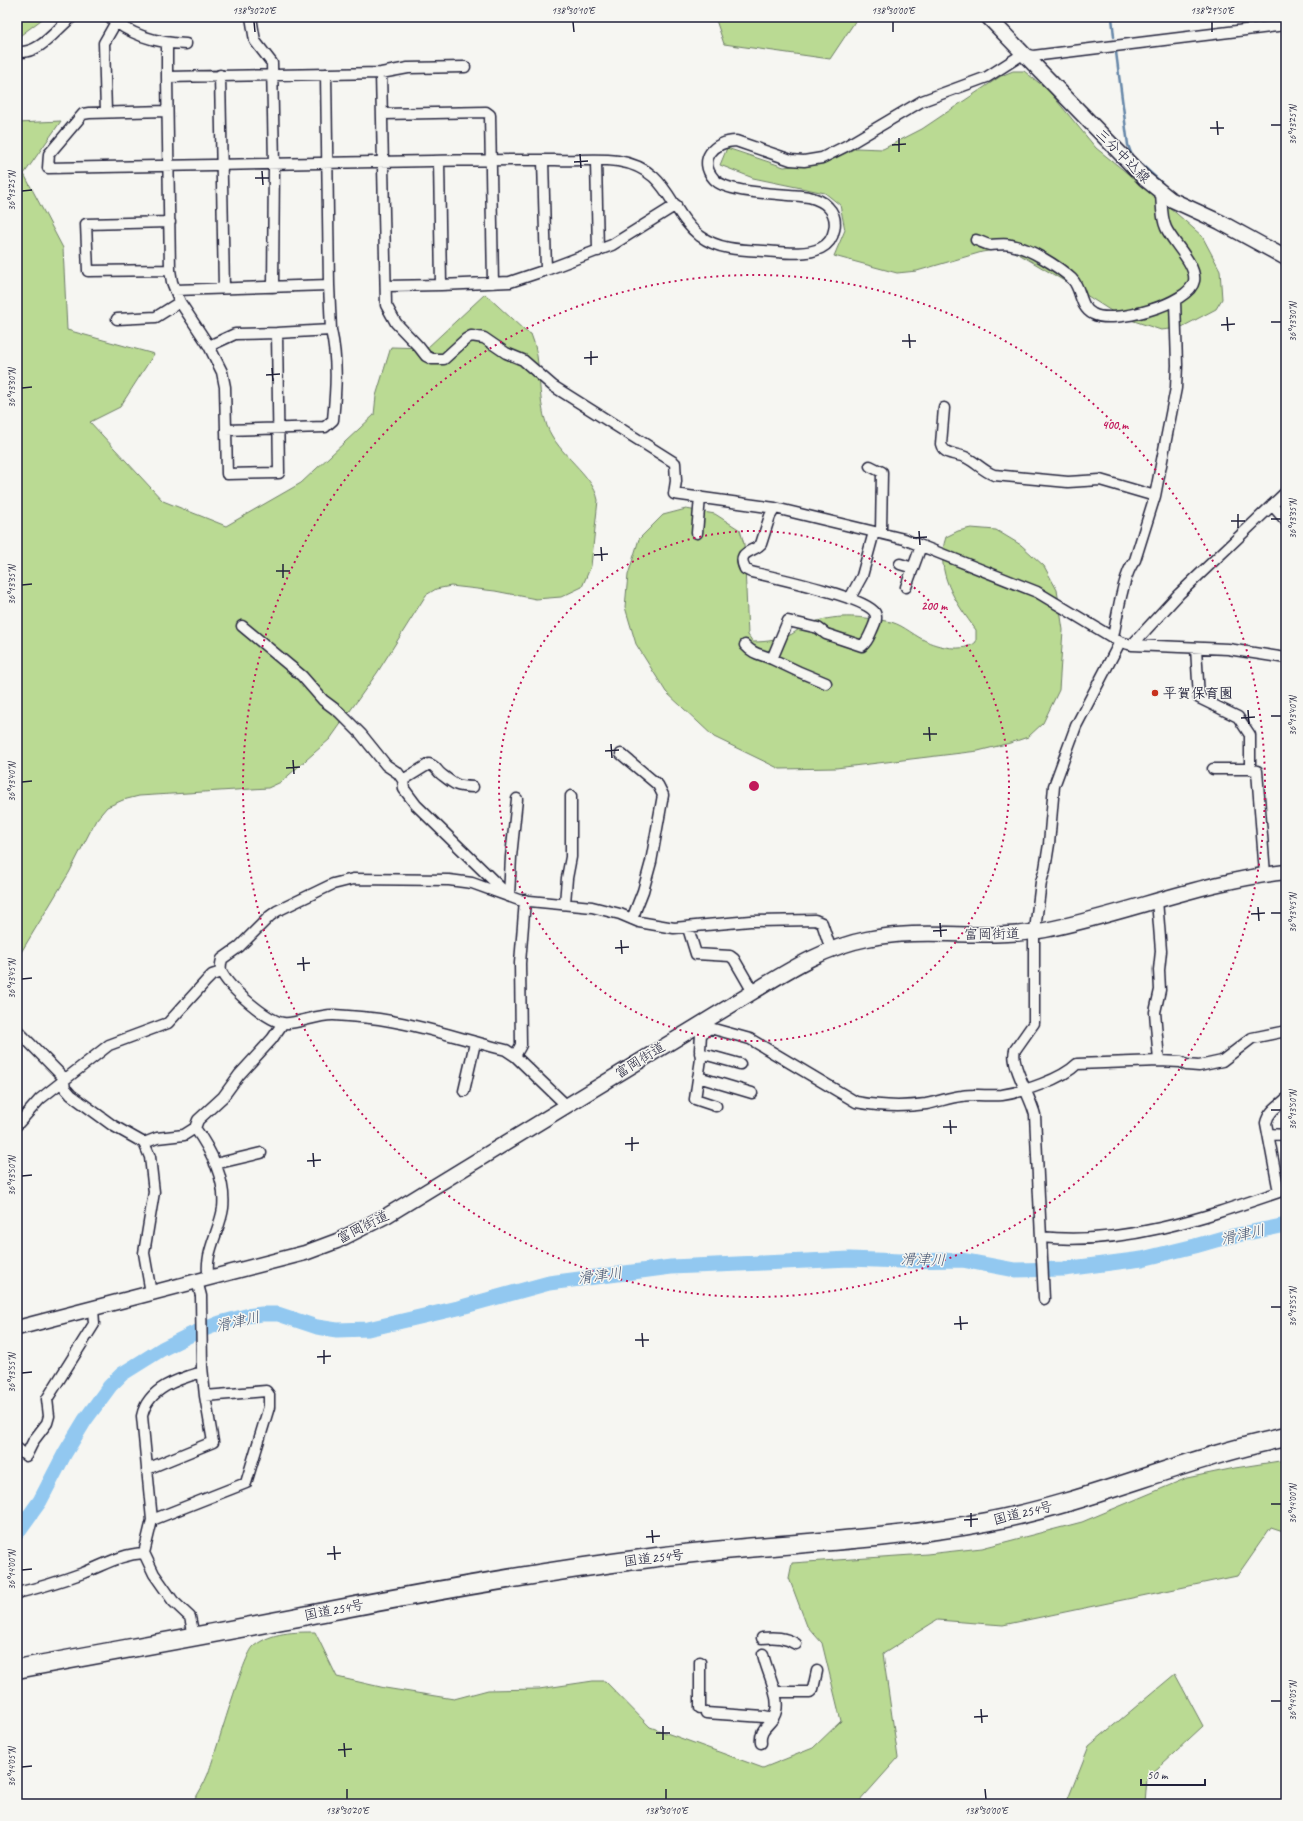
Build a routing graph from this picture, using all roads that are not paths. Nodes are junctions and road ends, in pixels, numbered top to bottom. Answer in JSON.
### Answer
{"nodes":[{"id":1,"x":72,"y":17,"type":"edge"},
{"id":2,"x":252,"y":17,"type":"edge"},
{"id":3,"x":988,"y":17,"type":"edge"},
{"id":4,"x":113,"y":20,"type":"edge"},
{"id":5,"x":1286,"y":25,"type":"edge"},
{"id":6,"x":167,"y":44,"type":"junction"},
{"id":7,"x":186,"y":44,"type":"dead end"},
{"id":8,"x":17,"y":52,"type":"edge"},
{"id":9,"x":1023,"y":54,"type":"junction"},
{"id":10,"x":465,"y":67,"type":"dead end"},
{"id":11,"x":381,"y":73,"type":"junction"},
{"id":12,"x":326,"y":74,"type":"junction"},
{"id":13,"x":220,"y":75,"type":"junction"},
{"id":14,"x":272,"y":75,"type":"junction"},
{"id":15,"x":167,"y":77,"type":"junction"},
{"id":16,"x":167,"y":111,"type":"junction"},
{"id":17,"x":106,"y":112,"type":"junction"},
{"id":18,"x":383,"y":114,"type":"junction"},
{"id":19,"x":491,"y":160,"type":"junction"},
{"id":20,"x":543,"y":160,"type":"junction"},
{"id":21,"x":438,"y":161,"type":"junction"},
{"id":22,"x":596,"y":161,"type":"junction"},
{"id":23,"x":383,"y":162,"type":"junction"},
{"id":24,"x":327,"y":163,"type":"junction"},
{"id":25,"x":274,"y":164,"type":"junction"},
{"id":26,"x":222,"y":165,"type":"junction"},
{"id":27,"x":169,"y":166,"type":"junction"},
{"id":28,"x":1161,"y":192,"type":"junction"},
{"id":29,"x":676,"y":205,"type":"junction"},
{"id":30,"x":170,"y":222,"type":"junction"},
{"id":31,"x":976,"y":240,"type":"dead end"},
{"id":32,"x":598,"y":251,"type":"junction"},
{"id":33,"x":1286,"y":258,"type":"edge"},
{"id":34,"x":170,"y":270,"type":"junction"},
{"id":35,"x":546,"y":270,"type":"junction"},
{"id":36,"x":493,"y":283,"type":"junction"},
{"id":37,"x":329,"y":285,"type":"junction"},
{"id":38,"x":441,"y":285,"type":"junction"},
{"id":39,"x":386,"y":286,"type":"junction"},
{"id":40,"x":273,"y":287,"type":"junction"},
{"id":41,"x":224,"y":288,"type":"junction"},
{"id":42,"x":175,"y":290,"type":"junction"},
{"id":43,"x":1175,"y":300,"type":"junction"},
{"id":44,"x":180,"y":302,"type":"junction"},
{"id":45,"x":117,"y":319,"type":"dead end"},
{"id":46,"x":331,"y":330,"type":"junction"},
{"id":47,"x":277,"y":333,"type":"junction"},
{"id":48,"x":209,"y":346,"type":"junction"},
{"id":49,"x":944,"y":408,"type":"dead end"},
{"id":50,"x":279,"y":428,"type":"junction"},
{"id":51,"x":226,"y":430,"type":"junction"},
{"id":52,"x":870,"y":466,"type":"dead end"},
{"id":53,"x":1286,"y":492,"type":"edge"},
{"id":54,"x":1154,"y":496,"type":"junction"},
{"id":55,"x":700,"y":497,"type":"junction"},
{"id":56,"x":1272,"y":505,"type":"junction"},
{"id":57,"x":775,"y":508,"type":"junction"},
{"id":58,"x":1286,"y":522,"type":"edge"},
{"id":59,"x":877,"y":532,"type":"junction"},
{"id":60,"x":697,"y":533,"type":"dead end"},
{"id":61,"x":921,"y":546,"type":"junction"},
{"id":62,"x":900,"y":564,"type":"dead end"},
{"id":63,"x":913,"y":568,"type":"junction"},
{"id":64,"x":906,"y":587,"type":"dead end"},
{"id":65,"x":850,"y":598,"type":"junction"},
{"id":66,"x":242,"y":626,"type":"dead end"},
{"id":67,"x":1116,"y":640,"type":"junction"},
{"id":68,"x":745,"y":645,"type":"dead end"},
{"id":69,"x":1132,"y":645,"type":"junction"},
{"id":70,"x":1196,"y":648,"type":"junction"},
{"id":71,"x":1286,"y":658,"type":"edge"},
{"id":72,"x":772,"y":659,"type":"junction"},
{"id":73,"x":826,"y":683,"type":"dead end"},
{"id":74,"x":621,"y":754,"type":"dead end"},
{"id":75,"x":1213,"y":769,"type":"dead end"},
{"id":76,"x":1250,"y":769,"type":"junction"},
{"id":77,"x":403,"y":780,"type":"junction"},
{"id":78,"x":473,"y":787,"type":"dead end"},
{"id":79,"x":571,"y":796,"type":"dead end"},
{"id":80,"x":517,"y":799,"type":"dead end"},
{"id":81,"x":1286,"y":872,"type":"edge"},
{"id":82,"x":1265,"y":874,"type":"junction"},
{"id":83,"x":509,"y":896,"type":"junction"},
{"id":84,"x":525,"y":900,"type":"junction"},
{"id":85,"x":1157,"y":900,"type":"junction"},
{"id":86,"x":565,"y":903,"type":"junction"},
{"id":87,"x":632,"y":919,"type":"junction"},
{"id":88,"x":688,"y":928,"type":"junction"},
{"id":89,"x":1035,"y":931,"type":"junction"},
{"id":90,"x":831,"y":950,"type":"junction"},
{"id":91,"x":221,"y":972,"type":"junction"},
{"id":92,"x":753,"y":992,"type":"junction"},
{"id":93,"x":283,"y":1023,"type":"junction"},
{"id":94,"x":705,"y":1026,"type":"junction"},
{"id":95,"x":17,"y":1030,"type":"edge"},
{"id":96,"x":1286,"y":1031,"type":"edge"},
{"id":97,"x":474,"y":1043,"type":"junction"},
{"id":98,"x":700,"y":1053,"type":"junction"},
{"id":99,"x":515,"y":1056,"type":"junction"},
{"id":100,"x":1159,"y":1061,"type":"junction"},
{"id":101,"x":740,"y":1064,"type":"dead end"},
{"id":102,"x":698,"y":1077,"type":"junction"},
{"id":103,"x":63,"y":1082,"type":"junction"},
{"id":104,"x":1026,"y":1089,"type":"junction"},
{"id":105,"x":464,"y":1091,"type":"dead end"},
{"id":106,"x":752,"y":1093,"type":"dead end"},
{"id":107,"x":1286,"y":1099,"type":"edge"},
{"id":108,"x":567,"y":1106,"type":"junction"},
{"id":109,"x":716,"y":1106,"type":"dead end"},
{"id":110,"x":17,"y":1125,"type":"edge"},
{"id":111,"x":195,"y":1128,"type":"junction"},
{"id":112,"x":1268,"y":1134,"type":"junction"},
{"id":113,"x":1286,"y":1135,"type":"edge"},
{"id":114,"x":144,"y":1143,"type":"junction"},
{"id":115,"x":261,"y":1153,"type":"dead end"},
{"id":116,"x":215,"y":1164,"type":"junction"},
{"id":117,"x":1041,"y":1238,"type":"junction"},
{"id":118,"x":203,"y":1280,"type":"junction"},
{"id":119,"x":151,"y":1293,"type":"junction"},
{"id":120,"x":1044,"y":1298,"type":"dead end"},
{"id":121,"x":93,"y":1308,"type":"junction"},
{"id":122,"x":17,"y":1328,"type":"edge"},
{"id":123,"x":202,"y":1369,"type":"junction"},
{"id":124,"x":205,"y":1396,"type":"junction"},
{"id":125,"x":1286,"y":1437,"type":"edge"},
{"id":126,"x":17,"y":1448,"type":"edge"},
{"id":127,"x":147,"y":1469,"type":"junction"},
{"id":128,"x":152,"y":1520,"type":"junction"},
{"id":129,"x":144,"y":1554,"type":"junction"},
{"id":130,"x":17,"y":1593,"type":"edge"},
{"id":131,"x":194,"y":1636,"type":"junction"},
{"id":132,"x":762,"y":1638,"type":"dead end"},
{"id":133,"x":796,"y":1644,"type":"dead end"},
{"id":134,"x":763,"y":1654,"type":"dead end"},
{"id":135,"x":700,"y":1662,"type":"dead end"},
{"id":136,"x":17,"y":1669,"type":"edge"},
{"id":137,"x":817,"y":1671,"type":"dead end"},
{"id":138,"x":775,"y":1692,"type":"junction"},
{"id":139,"x":773,"y":1719,"type":"junction"},
{"id":140,"x":761,"y":1743,"type":"dead end"}],
"edges":[{"from":1,"to":8,"type":"street"},
{"from":2,"to":14,"type":"street"},
{"from":3,"to":9,"type":"street","name":"三分中込線"},
{"from":4,"to":6,"type":"street"},
{"from":4,"to":17,"type":"street"},
{"from":5,"to":9,"type":"street"},
{"from":6,"to":7,"type":"street"},
{"from":6,"to":15,"type":"street"},
{"from":9,"to":28,"type":"street","name":"三分中込線"},
{"from":9,"to":29,"type":"street"},
{"from":10,"to":11,"type":"street"},
{"from":11,"to":12,"type":"street"},
{"from":11,"to":18,"type":"street"},
{"from":12,"to":14,"type":"street"},
{"from":12,"to":24,"type":"street"},
{"from":13,"to":14,"type":"street"},
{"from":13,"to":15,"type":"street"},
{"from":13,"to":26,"type":"street"},
{"from":14,"to":25,"type":"street"},
{"from":15,"to":16,"type":"street"},
{"from":16,"to":17,"type":"street"},
{"from":16,"to":27,"type":"street"},
{"from":17,"to":27,"type":"street"},
{"from":18,"to":19,"type":"street"},
{"from":18,"to":23,"type":"street"},
{"from":19,"to":20,"type":"street"},
{"from":19,"to":21,"type":"street"},
{"from":19,"to":36,"type":"street"},
{"from":20,"to":22,"type":"street"},
{"from":20,"to":35,"type":"street"},
{"from":21,"to":23,"type":"street"},
{"from":21,"to":38,"type":"street"},
{"from":22,"to":29,"type":"street"},
{"from":22,"to":32,"type":"street"},
{"from":23,"to":24,"type":"street"},
{"from":23,"to":39,"type":"street"},
{"from":24,"to":25,"type":"street"},
{"from":24,"to":37,"type":"street"},
{"from":25,"to":26,"type":"street"},
{"from":25,"to":40,"type":"street"},
{"from":26,"to":27,"type":"street"},
{"from":26,"to":41,"type":"street"},
{"from":27,"to":30,"type":"street"},
{"from":28,"to":33,"type":"street","name":"三分中込線"},
{"from":28,"to":43,"type":"street"},
{"from":29,"to":32,"type":"street"},
{"from":30,"to":34,"type":"street"},
{"from":30,"to":34,"type":"street"},
{"from":31,"to":43,"type":"street"},
{"from":32,"to":35,"type":"street"},
{"from":34,"to":42,"type":"street"},
{"from":35,"to":36,"type":"street"},
{"from":36,"to":38,"type":"street"},
{"from":37,"to":40,"type":"street"},
{"from":37,"to":46,"type":"street"},
{"from":38,"to":39,"type":"street"},
{"from":39,"to":55,"type":"street"},
{"from":40,"to":41,"type":"street"},
{"from":41,"to":42,"type":"street"},
{"from":42,"to":44,"type":"street"},
{"from":43,"to":54,"type":"street"},
{"from":44,"to":45,"type":"street"},
{"from":44,"to":48,"type":"street"},
{"from":46,"to":47,"type":"street"},
{"from":46,"to":50,"type":"street"},
{"from":47,"to":48,"type":"street"},
{"from":47,"to":50,"type":"street"},
{"from":48,"to":51,"type":"street"},
{"from":49,"to":54,"type":"street"},
{"from":50,"to":51,"type":"street"},
{"from":50,"to":51,"type":"street"},
{"from":52,"to":59,"type":"street"},
{"from":53,"to":56,"type":"street"},
{"from":54,"to":67,"type":"street"},
{"from":55,"to":57,"type":"street"},
{"from":55,"to":60,"type":"street"},
{"from":56,"to":58,"type":"street"},
{"from":56,"to":69,"type":"street"},
{"from":57,"to":59,"type":"street"},
{"from":57,"to":65,"type":"street"},
{"from":59,"to":61,"type":"street"},
{"from":59,"to":65,"type":"street"},
{"from":61,"to":63,"type":"street"},
{"from":61,"to":67,"type":"street"},
{"from":62,"to":63,"type":"street"},
{"from":63,"to":64,"type":"street"},
{"from":65,"to":72,"type":"street"},
{"from":66,"to":77,"type":"street"},
{"from":67,"to":69,"type":"street"},
{"from":67,"to":89,"type":"street"},
{"from":68,"to":72,"type":"street"},
{"from":69,"to":70,"type":"street"},
{"from":70,"to":71,"type":"street"},
{"from":70,"to":76,"type":"street"},
{"from":72,"to":73,"type":"street"},
{"from":74,"to":87,"type":"street"},
{"from":75,"to":76,"type":"street"},
{"from":76,"to":82,"type":"street"},
{"from":77,"to":78,"type":"street"},
{"from":77,"to":83,"type":"street"},
{"from":79,"to":86,"type":"street"},
{"from":80,"to":83,"type":"street"},
{"from":81,"to":82,"type":"street","name":"富岡街道"},
{"from":82,"to":85,"type":"street","name":"富岡街道"},
{"from":83,"to":84,"type":"street"},
{"from":83,"to":91,"type":"street"},
{"from":84,"to":86,"type":"street"},
{"from":84,"to":99,"type":"street"},
{"from":85,"to":89,"type":"street","name":"富岡街道"},
{"from":85,"to":100,"type":"street"},
{"from":86,"to":87,"type":"street"},
{"from":87,"to":88,"type":"street"},
{"from":88,"to":90,"type":"street"},
{"from":88,"to":92,"type":"street"},
{"from":89,"to":90,"type":"street","name":"富岡街道"},
{"from":89,"to":104,"type":"street"},
{"from":90,"to":92,"type":"street","name":"富岡街道"},
{"from":91,"to":93,"type":"street"},
{"from":91,"to":103,"type":"street"},
{"from":92,"to":94,"type":"street","name":"富岡街道"},
{"from":93,"to":97,"type":"street"},
{"from":93,"to":111,"type":"street"},
{"from":94,"to":98,"type":"street"},
{"from":94,"to":104,"type":"street"},
{"from":94,"to":108,"type":"street","name":"富岡街道"},
{"from":95,"to":103,"type":"street"},
{"from":96,"to":100,"type":"street"},
{"from":97,"to":99,"type":"street"},
{"from":97,"to":105,"type":"street"},
{"from":98,"to":101,"type":"street"},
{"from":98,"to":102,"type":"street"},
{"from":99,"to":108,"type":"street"},
{"from":100,"to":104,"type":"street"},
{"from":102,"to":106,"type":"street"},
{"from":102,"to":109,"type":"street"},
{"from":103,"to":110,"type":"street"},
{"from":103,"to":114,"type":"street"},
{"from":104,"to":117,"type":"street"},
{"from":107,"to":112,"type":"street"},
{"from":108,"to":118,"type":"street","name":"富岡街道"},
{"from":111,"to":114,"type":"street"},
{"from":111,"to":116,"type":"street"},
{"from":112,"to":113,"type":"street"},
{"from":112,"to":117,"type":"street"},
{"from":114,"to":119,"type":"street"},
{"from":115,"to":116,"type":"street"},
{"from":116,"to":118,"type":"street"},
{"from":117,"to":120,"type":"street"},
{"from":118,"to":119,"type":"street","name":"富岡街道"},
{"from":118,"to":123,"type":"street"},
{"from":119,"to":121,"type":"street","name":"富岡街道"},
{"from":121,"to":122,"type":"street","name":"富岡街道"},
{"from":121,"to":126,"type":"street"},
{"from":123,"to":124,"type":"street"},
{"from":123,"to":127,"type":"street"},
{"from":124,"to":127,"type":"street"},
{"from":124,"to":128,"type":"street"},
{"from":125,"to":131,"type":"highway","name":"国道254号"},
{"from":127,"to":128,"type":"street"},
{"from":128,"to":129,"type":"street"},
{"from":129,"to":130,"type":"street"},
{"from":129,"to":131,"type":"street"},
{"from":131,"to":136,"type":"highway","name":"国道254号"},
{"from":132,"to":133,"type":"street"},
{"from":134,"to":138,"type":"street"},
{"from":135,"to":139,"type":"street"},
{"from":137,"to":138,"type":"street"},
{"from":138,"to":139,"type":"street"},
{"from":139,"to":140,"type":"street"}]}
